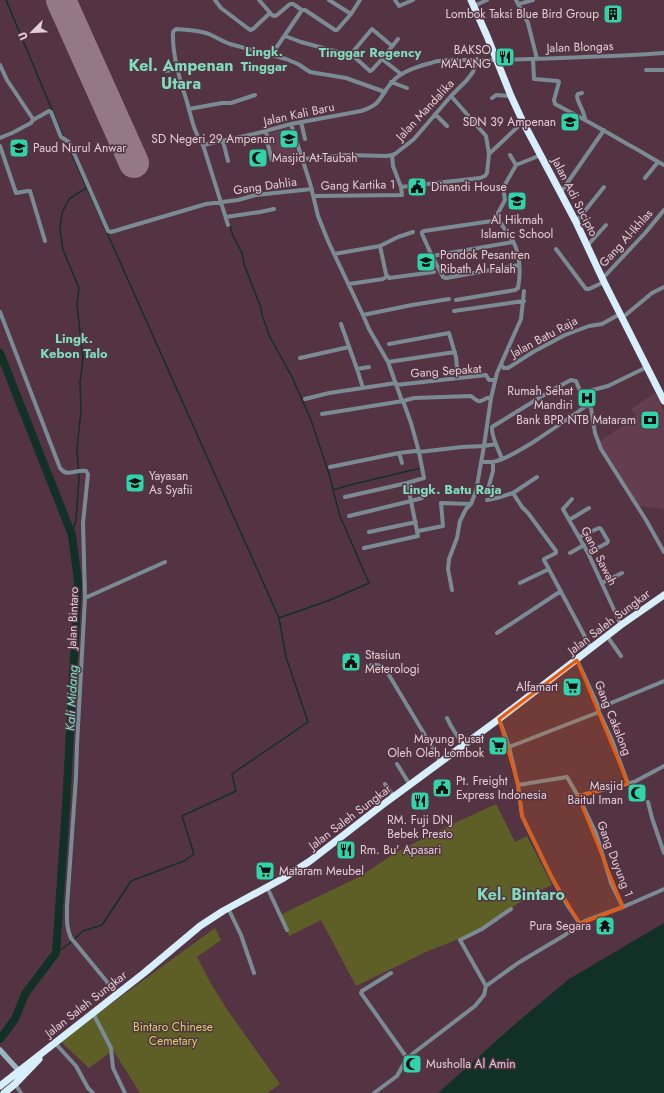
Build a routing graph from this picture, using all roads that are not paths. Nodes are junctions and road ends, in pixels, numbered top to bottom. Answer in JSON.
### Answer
{"nodes":[{"id":1,"x":215,"y":0,"type":"edge"},
{"id":2,"x":259,"y":0,"type":"edge"},
{"id":3,"x":329,"y":0,"type":"edge"},
{"id":4,"x":360,"y":0,"type":"edge"},
{"id":5,"x":395,"y":0,"type":"edge"},
{"id":6,"x":414,"y":0,"type":"edge"},
{"id":7,"x":488,"y":0,"type":"edge"},
{"id":8,"x":533,"y":0,"type":"edge"},
{"id":9,"x":518,"y":2,"type":"edge"},
{"id":10,"x":472,"y":3,"type":"edge"},
{"id":11,"x":302,"y":10,"type":"junction"},
{"id":12,"x":270,"y":13,"type":"junction"},
{"id":13,"x":350,"y":14,"type":"junction"},
{"id":14,"x":286,"y":36,"type":"junction"},
{"id":15,"x":398,"y":39,"type":"dead end"},
{"id":16,"x":392,"y":46,"type":"junction"},
{"id":17,"x":372,"y":49,"type":"dead end"},
{"id":18,"x":338,"y":52,"type":"dead end"},
{"id":19,"x":272,"y":54,"type":"junction"},
{"id":20,"x":664,"y":54,"type":"edge"},
{"id":21,"x":382,"y":58,"type":"junction"},
{"id":22,"x":477,"y":59,"type":"junction"},
{"id":23,"x":535,"y":59,"type":"junction"},
{"id":24,"x":497,"y":60,"type":"junction"},
{"id":25,"x":0,"y":65,"type":"edge"},
{"id":26,"x":177,"y":69,"type":"junction"},
{"id":27,"x":646,"y":70,"type":"dead end"},
{"id":28,"x":664,"y":70,"type":"edge"},
{"id":29,"x":166,"y":71,"type":"dead end"},
{"id":30,"x":401,"y":74,"type":"junction"},
{"id":31,"x":391,"y":82,"type":"junction"},
{"id":32,"x":408,"y":88,"type":"dead end"},
{"id":33,"x":385,"y":92,"type":"junction"},
{"id":34,"x":582,"y":93,"type":"dead end"},
{"id":35,"x":254,"y":95,"type":"dead end"},
{"id":36,"x":450,"y":96,"type":"junction"},
{"id":37,"x":511,"y":96,"type":"junction"},
{"id":38,"x":492,"y":98,"type":"dead end"},
{"id":39,"x":188,"y":109,"type":"junction"},
{"id":40,"x":435,"y":114,"type":"junction"},
{"id":41,"x":33,"y":120,"type":"junction"},
{"id":42,"x":585,"y":120,"type":"junction"},
{"id":43,"x":301,"y":122,"type":"junction"},
{"id":44,"x":523,"y":122,"type":"junction"},
{"id":45,"x":291,"y":124,"type":"junction"},
{"id":46,"x":448,"y":126,"type":"dead end"},
{"id":47,"x":266,"y":130,"type":"junction"},
{"id":48,"x":604,"y":130,"type":"junction"},
{"id":49,"x":0,"y":138,"type":"edge"},
{"id":50,"x":305,"y":139,"type":"dead end"},
{"id":51,"x":223,"y":141,"type":"junction"},
{"id":52,"x":203,"y":145,"type":"junction"},
{"id":53,"x":0,"y":146,"type":"edge"},
{"id":54,"x":489,"y":154,"type":"junction"},
{"id":55,"x":392,"y":155,"type":"junction"},
{"id":56,"x":510,"y":155,"type":"dead end"},
{"id":57,"x":541,"y":155,"type":"junction"},
{"id":58,"x":303,"y":158,"type":"junction"},
{"id":59,"x":272,"y":160,"type":"dead end"},
{"id":60,"x":228,"y":161,"type":"dead end"},
{"id":61,"x":658,"y":162,"type":"junction"},
{"id":62,"x":516,"y":165,"type":"junction"},
{"id":63,"x":664,"y":165,"type":"edge"},
{"id":64,"x":645,"y":178,"type":"dead end"},
{"id":65,"x":604,"y":187,"type":"dead end"},
{"id":66,"x":401,"y":188,"type":"junction"},
{"id":67,"x":312,"y":189,"type":"junction"},
{"id":68,"x":560,"y":192,"type":"junction"},
{"id":69,"x":314,"y":196,"type":"junction"},
{"id":70,"x":221,"y":203,"type":"junction"},
{"id":71,"x":274,"y":209,"type":"dead end"},
{"id":72,"x":664,"y":210,"type":"edge"},
{"id":73,"x":226,"y":217,"type":"junction"},
{"id":74,"x":499,"y":220,"type":"junction"},
{"id":75,"x":576,"y":222,"type":"junction"},
{"id":76,"x":228,"y":225,"type":"dead end"},
{"id":77,"x":606,"y":225,"type":"dead end"},
{"id":78,"x":414,"y":232,"type":"dead end"},
{"id":79,"x":44,"y":241,"type":"dead end"},
{"id":80,"x":514,"y":242,"type":"junction"},
{"id":81,"x":380,"y":246,"type":"junction"},
{"id":82,"x":587,"y":246,"type":"junction"},
{"id":83,"x":556,"y":249,"type":"dead end"},
{"id":84,"x":334,"y":254,"type":"junction"},
{"id":85,"x":432,"y":256,"type":"junction"},
{"id":86,"x":519,"y":265,"type":"junction"},
{"id":87,"x":434,"y":272,"type":"dead end"},
{"id":88,"x":387,"y":276,"type":"junction"},
{"id":89,"x":603,"y":280,"type":"junction"},
{"id":90,"x":349,"y":284,"type":"junction"},
{"id":91,"x":664,"y":286,"type":"edge"},
{"id":92,"x":524,"y":291,"type":"dead end"},
{"id":93,"x":448,"y":299,"type":"dead end"},
{"id":94,"x":456,"y":300,"type":"dead end"},
{"id":95,"x":524,"y":301,"type":"junction"},
{"id":96,"x":454,"y":311,"type":"dead end"},
{"id":97,"x":0,"y":312,"type":"edge"},
{"id":98,"x":363,"y":315,"type":"junction"},
{"id":99,"x":621,"y":316,"type":"junction"},
{"id":100,"x":341,"y":324,"type":"dead end"},
{"id":101,"x":390,"y":344,"type":"dead end"},
{"id":102,"x":349,"y":347,"type":"junction"},
{"id":103,"x":455,"y":352,"type":"junction"},
{"id":104,"x":300,"y":358,"type":"dead end"},
{"id":105,"x":388,"y":362,"type":"junction"},
{"id":106,"x":501,"y":365,"type":"junction"},
{"id":107,"x":368,"y":367,"type":"dead end"},
{"id":108,"x":646,"y":367,"type":"junction"},
{"id":109,"x":357,"y":369,"type":"junction"},
{"id":110,"x":458,"y":378,"type":"junction"},
{"id":111,"x":495,"y":380,"type":"junction"},
{"id":112,"x":396,"y":384,"type":"junction"},
{"id":113,"x":363,"y":388,"type":"junction"},
{"id":114,"x":581,"y":393,"type":"junction"},
{"id":115,"x":305,"y":398,"type":"dead end"},
{"id":116,"x":491,"y":398,"type":"junction"},
{"id":117,"x":402,"y":401,"type":"junction"},
{"id":118,"x":664,"y":401,"type":"edge"},
{"id":119,"x":586,"y":406,"type":"junction"},
{"id":120,"x":322,"y":414,"type":"dead end"},
{"id":121,"x":496,"y":444,"type":"junction"},
{"id":122,"x":484,"y":446,"type":"junction"},
{"id":123,"x":417,"y":451,"type":"junction"},
{"id":124,"x":399,"y":453,"type":"junction"},
{"id":125,"x":502,"y":459,"type":"junction"},
{"id":126,"x":481,"y":462,"type":"junction"},
{"id":127,"x":493,"y":462,"type":"junction"},
{"id":128,"x":402,"y":463,"type":"dead end"},
{"id":129,"x":330,"y":467,"type":"dead end"},
{"id":130,"x":537,"y":477,"type":"dead end"},
{"id":131,"x":407,"y":483,"type":"junction"},
{"id":132,"x":513,"y":492,"type":"junction"},
{"id":133,"x":487,"y":494,"type":"dead end"},
{"id":134,"x":345,"y":497,"type":"dead end"},
{"id":135,"x":422,"y":498,"type":"dead end"},
{"id":136,"x":572,"y":499,"type":"dead end"},
{"id":137,"x":487,"y":500,"type":"dead end"},
{"id":138,"x":411,"y":501,"type":"junction"},
{"id":139,"x":471,"y":504,"type":"junction"},
{"id":140,"x":589,"y":508,"type":"dead end"},
{"id":141,"x":349,"y":516,"type":"dead end"},
{"id":142,"x":569,"y":520,"type":"junction"},
{"id":143,"x":416,"y":522,"type":"junction"},
{"id":144,"x":418,"y":531,"type":"junction"},
{"id":145,"x":369,"y":532,"type":"dead end"},
{"id":146,"x":579,"y":537,"type":"junction"},
{"id":147,"x":584,"y":545,"type":"junction"},
{"id":148,"x":364,"y":548,"type":"dead end"},
{"id":149,"x":664,"y":552,"type":"edge"},
{"id":150,"x":570,"y":553,"type":"dead end"},
{"id":151,"x":588,"y":553,"type":"junction"},
{"id":152,"x":165,"y":562,"type":"dead end"},
{"id":153,"x":548,"y":569,"type":"junction"},
{"id":154,"x":622,"y":573,"type":"dead end"},
{"id":155,"x":602,"y":582,"type":"junction"},
{"id":156,"x":520,"y":583,"type":"dead end"},
{"id":157,"x":452,"y":590,"type":"dead end"},
{"id":158,"x":561,"y":591,"type":"junction"},
{"id":159,"x":664,"y":595,"type":"edge"},
{"id":160,"x":85,"y":598,"type":"junction"},
{"id":161,"x":621,"y":626,"type":"junction"},
{"id":162,"x":497,"y":633,"type":"dead end"},
{"id":163,"x":607,"y":636,"type":"junction"},
{"id":164,"x":591,"y":648,"type":"junction"},
{"id":165,"x":621,"y":656,"type":"dead end"},
{"id":166,"x":578,"y":660,"type":"junction"},
{"id":167,"x":371,"y":665,"type":"dead end"},
{"id":168,"x":664,"y":680,"type":"edge"},
{"id":169,"x":599,"y":710,"type":"junction"},
{"id":170,"x":447,"y":718,"type":"dead end"},
{"id":171,"x":500,"y":719,"type":"junction"},
{"id":172,"x":463,"y":745,"type":"junction"},
{"id":173,"x":509,"y":747,"type":"junction"},
{"id":174,"x":441,"y":762,"type":"junction"},
{"id":175,"x":397,"y":764,"type":"dead end"},
{"id":176,"x":664,"y":766,"type":"edge"},
{"id":177,"x":385,"y":784,"type":"dead end"},
{"id":178,"x":628,"y":784,"type":"junction"},
{"id":179,"x":410,"y":785,"type":"junction"},
{"id":180,"x":518,"y":785,"type":"junction"},
{"id":181,"x":578,"y":796,"type":"junction"},
{"id":182,"x":394,"y":797,"type":"junction"},
{"id":183,"x":648,"y":802,"type":"dead end"},
{"id":184,"x":664,"y":832,"type":"edge"},
{"id":185,"x":658,"y":834,"type":"junction"},
{"id":186,"x":664,"y":853,"type":"edge"},
{"id":187,"x":267,"y":887,"type":"junction"},
{"id":188,"x":664,"y":889,"type":"edge"},
{"id":189,"x":623,"y":907,"type":"junction"},
{"id":190,"x":228,"y":908,"type":"junction"},
{"id":191,"x":511,"y":909,"type":"dead end"},
{"id":192,"x":580,"y":924,"type":"junction"},
{"id":193,"x":287,"y":930,"type":"dead end"},
{"id":194,"x":254,"y":973,"type":"dead end"},
{"id":195,"x":391,"y":973,"type":"dead end"},
{"id":196,"x":486,"y":986,"type":"junction"},
{"id":197,"x":117,"y":994,"type":"junction"},
{"id":198,"x":92,"y":1013,"type":"junction"},
{"id":199,"x":55,"y":1042,"type":"junction"},
{"id":200,"x":0,"y":1050,"type":"edge"},
{"id":201,"x":46,"y":1050,"type":"junction"},
{"id":202,"x":407,"y":1058,"type":"junction"},
{"id":203,"x":19,"y":1071,"type":"junction"},
{"id":204,"x":15,"y":1084,"type":"junction"},
{"id":205,"x":0,"y":1086,"type":"edge"},
{"id":206,"x":4,"y":1093,"type":"edge"},
{"id":207,"x":21,"y":1093,"type":"edge"},
{"id":208,"x":93,"y":1093,"type":"edge"},
{"id":209,"x":125,"y":1093,"type":"edge"},
{"id":210,"x":374,"y":1093,"type":"edge"}],
"edges":[{"from":1,"to":12,"type":"street"},
{"from":2,"to":12,"type":"street"},
{"from":3,"to":13,"type":"street"},
{"from":4,"to":13,"type":"street"},
{"from":5,"to":6,"type":"street"},
{"from":7,"to":10,"type":"street"},
{"from":8,"to":9,"type":"street"},
{"from":9,"to":23,"type":"street"},
{"from":10,"to":24,"type":"highway","name":"Jalan Adi Sucipto"},
{"from":11,"to":12,"type":"street"},
{"from":11,"to":13,"type":"street"},
{"from":11,"to":14,"type":"street"},
{"from":14,"to":18,"type":"street"},
{"from":14,"to":19,"type":"street"},
{"from":15,"to":16,"type":"street"},
{"from":16,"to":21,"type":"street"},
{"from":16,"to":21,"type":"street"},
{"from":17,"to":21,"type":"street"},
{"from":19,"to":26,"type":"street"},
{"from":19,"to":33,"type":"street"},
{"from":20,"to":23,"type":"street","name":"Jalan Blongas"},
{"from":21,"to":30,"type":"street"},
{"from":22,"to":24,"type":"street","name":"Jalan Kali Baru"},
{"from":22,"to":30,"type":"street","name":"Jalan Kali Baru"},
{"from":22,"to":36,"type":"street","name":"Jalan Mandalika"},
{"from":23,"to":24,"type":"street","name":"Jalan Blongas"},
{"from":23,"to":42,"type":"street"},
{"from":24,"to":37,"type":"highway","name":"Jalan Adi Sucipto"},
{"from":25,"to":41,"type":"street"},
{"from":26,"to":29,"type":"street"},
{"from":26,"to":39,"type":"street"},
{"from":27,"to":28,"type":"street"},
{"from":30,"to":31,"type":"street","name":"Jalan Kali Baru"},
{"from":31,"to":32,"type":"street"},
{"from":31,"to":33,"type":"street","name":"Jalan Kali Baru"},
{"from":33,"to":43,"type":"street","name":"Jalan Kali Baru"},
{"from":34,"to":42,"type":"street"},
{"from":35,"to":39,"type":"street"},
{"from":36,"to":40,"type":"street","name":"Jalan Mandalika"},
{"from":36,"to":54,"type":"street"},
{"from":37,"to":38,"type":"street"},
{"from":37,"to":44,"type":"highway","name":"Jalan Adi Sucipto"},
{"from":39,"to":52,"type":"street"},
{"from":40,"to":46,"type":"street"},
{"from":40,"to":55,"type":"street","name":"Jalan Mandalika"},
{"from":41,"to":49,"type":"street"},
{"from":41,"to":70,"type":"street","name":"Gang Dahlia"},
{"from":42,"to":48,"type":"street"},
{"from":43,"to":45,"type":"street","name":"Jalan Kali Baru"},
{"from":43,"to":50,"type":"street"},
{"from":44,"to":54,"type":"street"},
{"from":44,"to":57,"type":"highway","name":"Jalan Adi Sucipto"},
{"from":45,"to":47,"type":"street","name":"Jalan Kali Baru"},
{"from":45,"to":58,"type":"street"},
{"from":47,"to":51,"type":"street","name":"Jalan Kali Baru"},
{"from":47,"to":59,"type":"street"},
{"from":48,"to":61,"type":"street"},
{"from":48,"to":68,"type":"street"},
{"from":51,"to":52,"type":"street","name":"Jalan Kali Baru"},
{"from":51,"to":60,"type":"street"},
{"from":52,"to":70,"type":"street"},
{"from":53,"to":79,"type":"street"},
{"from":54,"to":66,"type":"street"},
{"from":55,"to":58,"type":"street","name":"Jalan Mandalika"},
{"from":55,"to":66,"type":"street"},
{"from":56,"to":62,"type":"street"},
{"from":57,"to":62,"type":"street"},
{"from":57,"to":68,"type":"highway","name":"Jalan Adi Sucipto"},
{"from":58,"to":67,"type":"street"},
{"from":61,"to":63,"type":"street"},
{"from":61,"to":64,"type":"street"},
{"from":62,"to":74,"type":"street"},
{"from":65,"to":75,"type":"street"},
{"from":66,"to":69,"type":"street","name":"Gang Kartika 1"},
{"from":67,"to":69,"type":"street"},
{"from":67,"to":70,"type":"street","name":"Gang Dahlia"},
{"from":68,"to":75,"type":"highway","name":"Jalan Adi Sucipto"},
{"from":69,"to":84,"type":"street"},
{"from":70,"to":73,"type":"street"},
{"from":71,"to":73,"type":"street"},
{"from":72,"to":89,"type":"street","name":"Gang Al-Ikhlas"},
{"from":73,"to":76,"type":"street"},
{"from":74,"to":80,"type":"street"},
{"from":74,"to":85,"type":"street"},
{"from":75,"to":82,"type":"highway","name":"Jalan Adi Sucipto"},
{"from":77,"to":82,"type":"street"},
{"from":78,"to":81,"type":"street"},
{"from":80,"to":85,"type":"street"},
{"from":80,"to":86,"type":"street"},
{"from":81,"to":84,"type":"street"},
{"from":81,"to":88,"type":"street"},
{"from":82,"to":89,"type":"highway","name":"Jalan Adi Sucipto"},
{"from":83,"to":89,"type":"street"},
{"from":84,"to":90,"type":"street"},
{"from":85,"to":86,"type":"street"},
{"from":86,"to":94,"type":"street"},
{"from":87,"to":88,"type":"street"},
{"from":88,"to":90,"type":"street"},
{"from":89,"to":99,"type":"highway","name":"Jalan Adi Sucipto"},
{"from":90,"to":98,"type":"street"},
{"from":91,"to":99,"type":"street"},
{"from":92,"to":95,"type":"street"},
{"from":93,"to":98,"type":"street"},
{"from":95,"to":96,"type":"street"},
{"from":95,"to":106,"type":"street"},
{"from":97,"to":160,"type":"street","name":"Jalan Bintaro"},
{"from":98,"to":105,"type":"street"},
{"from":99,"to":106,"type":"street","name":"Jalan Batu Raja"},
{"from":99,"to":108,"type":"highway","name":"Jalan Adi Sucipto"},
{"from":100,"to":102,"type":"street"},
{"from":101,"to":103,"type":"street"},
{"from":102,"to":104,"type":"street"},
{"from":102,"to":109,"type":"street"},
{"from":103,"to":105,"type":"street"},
{"from":103,"to":110,"type":"street"},
{"from":105,"to":112,"type":"street"},
{"from":106,"to":111,"type":"street"},
{"from":107,"to":109,"type":"street"},
{"from":108,"to":114,"type":"street"},
{"from":108,"to":118,"type":"highway","name":"Jalan Adi Sucipto"},
{"from":109,"to":113,"type":"street"},
{"from":110,"to":111,"type":"street","name":"Gang Sepakat"},
{"from":110,"to":112,"type":"street","name":"Gang Sepakat"},
{"from":111,"to":116,"type":"street"},
{"from":112,"to":113,"type":"street","name":"Gang Sepakat"},
{"from":112,"to":117,"type":"street"},
{"from":113,"to":115,"type":"street","name":"Gang Sepakat"},
{"from":114,"to":119,"type":"street"},
{"from":114,"to":121,"type":"street"},
{"from":116,"to":117,"type":"street"},
{"from":116,"to":122,"type":"street"},
{"from":117,"to":120,"type":"street"},
{"from":117,"to":123,"type":"street"},
{"from":119,"to":125,"type":"street"},
{"from":119,"to":149,"type":"street"},
{"from":121,"to":122,"type":"street"},
{"from":121,"to":125,"type":"street"},
{"from":122,"to":123,"type":"street"},
{"from":122,"to":126,"type":"street"},
{"from":123,"to":124,"type":"street"},
{"from":123,"to":131,"type":"street"},
{"from":124,"to":128,"type":"street"},
{"from":124,"to":129,"type":"street"},
{"from":125,"to":127,"type":"street"},
{"from":126,"to":127,"type":"street"},
{"from":126,"to":139,"type":"street"},
{"from":127,"to":133,"type":"street"},
{"from":130,"to":132,"type":"street"},
{"from":131,"to":134,"type":"street"},
{"from":131,"to":138,"type":"street"},
{"from":132,"to":137,"type":"street"},
{"from":132,"to":153,"type":"street"},
{"from":135,"to":138,"type":"street"},
{"from":136,"to":142,"type":"street","name":"Gang Sawah"},
{"from":138,"to":141,"type":"street"},
{"from":138,"to":143,"type":"street"},
{"from":139,"to":144,"type":"street"},
{"from":139,"to":157,"type":"street"},
{"from":140,"to":142,"type":"street"},
{"from":142,"to":146,"type":"street","name":"Gang Sawah"},
{"from":143,"to":144,"type":"street"},
{"from":143,"to":145,"type":"street"},
{"from":144,"to":148,"type":"street"},
{"from":146,"to":147,"type":"street","name":"Gang Sawah"},
{"from":146,"to":151,"type":"street"},
{"from":147,"to":150,"type":"street"},
{"from":147,"to":151,"type":"street","name":"Gang Sawah"},
{"from":151,"to":155,"type":"street","name":"Gang Sawah"},
{"from":152,"to":160,"type":"street"},
{"from":153,"to":156,"type":"street"},
{"from":153,"to":158,"type":"street"},
{"from":154,"to":155,"type":"street"},
{"from":155,"to":161,"type":"street","name":"Gang Sawah"},
{"from":158,"to":162,"type":"street"},
{"from":158,"to":164,"type":"street"},
{"from":159,"to":161,"type":"highway","name":"Jalan Saleh Sungkar"},
{"from":160,"to":197,"type":"street","name":"Jalan Bintaro"},
{"from":161,"to":163,"type":"highway","name":"Jalan Saleh Sungkar"},
{"from":163,"to":164,"type":"highway","name":"Jalan Saleh Sungkar"},
{"from":163,"to":165,"type":"street"},
{"from":164,"to":166,"type":"highway","name":"Jalan Saleh Sungkar"},
{"from":166,"to":169,"type":"street","name":"Gang Cakalong"},
{"from":166,"to":171,"type":"highway","name":"Jalan Saleh Sungkar"},
{"from":167,"to":174,"type":"street"},
{"from":168,"to":169,"type":"street"},
{"from":169,"to":173,"type":"street"},
{"from":169,"to":178,"type":"street","name":"Gang Cakalong"},
{"from":170,"to":172,"type":"street"},
{"from":171,"to":172,"type":"highway","name":"Jalan Saleh Sungkar"},
{"from":171,"to":173,"type":"street"},
{"from":172,"to":174,"type":"highway","name":"Jalan Saleh Sungkar"},
{"from":173,"to":180,"type":"street"},
{"from":174,"to":179,"type":"highway","name":"Jalan Saleh Sungkar"},
{"from":175,"to":179,"type":"street"},
{"from":176,"to":178,"type":"street"},
{"from":177,"to":182,"type":"street"},
{"from":178,"to":181,"type":"street"},
{"from":179,"to":182,"type":"highway","name":"Jalan Saleh Sungkar"},
{"from":180,"to":181,"type":"street","name":"Gang Duyung 1"},
{"from":180,"to":192,"type":"street"},
{"from":181,"to":189,"type":"street","name":"Gang Duyung 1"},
{"from":182,"to":187,"type":"highway","name":"Jalan Saleh Sungkar"},
{"from":183,"to":185,"type":"street"},
{"from":184,"to":185,"type":"street"},
{"from":185,"to":186,"type":"street"},
{"from":187,"to":190,"type":"highway","name":"Jalan Saleh Sungkar"},
{"from":187,"to":193,"type":"street"},
{"from":188,"to":189,"type":"street"},
{"from":189,"to":192,"type":"street"},
{"from":190,"to":194,"type":"street"},
{"from":190,"to":197,"type":"highway","name":"Jalan Saleh Sungkar"},
{"from":191,"to":196,"type":"street"},
{"from":192,"to":196,"type":"street"},
{"from":195,"to":202,"type":"street"},
{"from":196,"to":202,"type":"street"},
{"from":197,"to":198,"type":"highway","name":"Jalan Saleh Sungkar"},
{"from":198,"to":199,"type":"highway","name":"Jalan Saleh Sungkar"},
{"from":198,"to":209,"type":"street"},
{"from":199,"to":201,"type":"highway","name":"Jalan Saleh Sungkar"},
{"from":199,"to":208,"type":"street"},
{"from":200,"to":203,"type":"street"},
{"from":201,"to":203,"type":"highway","name":"Jalan Saleh Sungkar"},
{"from":201,"to":204,"type":"highway","name":"Jalan Saleh Sungkar"},
{"from":202,"to":210,"type":"street"},
{"from":203,"to":205,"type":"highway","name":"Jalan Saleh Sungkar"},
{"from":204,"to":206,"type":"highway","name":"Jalan Saleh Sungkar"},
{"from":204,"to":207,"type":"street"}]}
